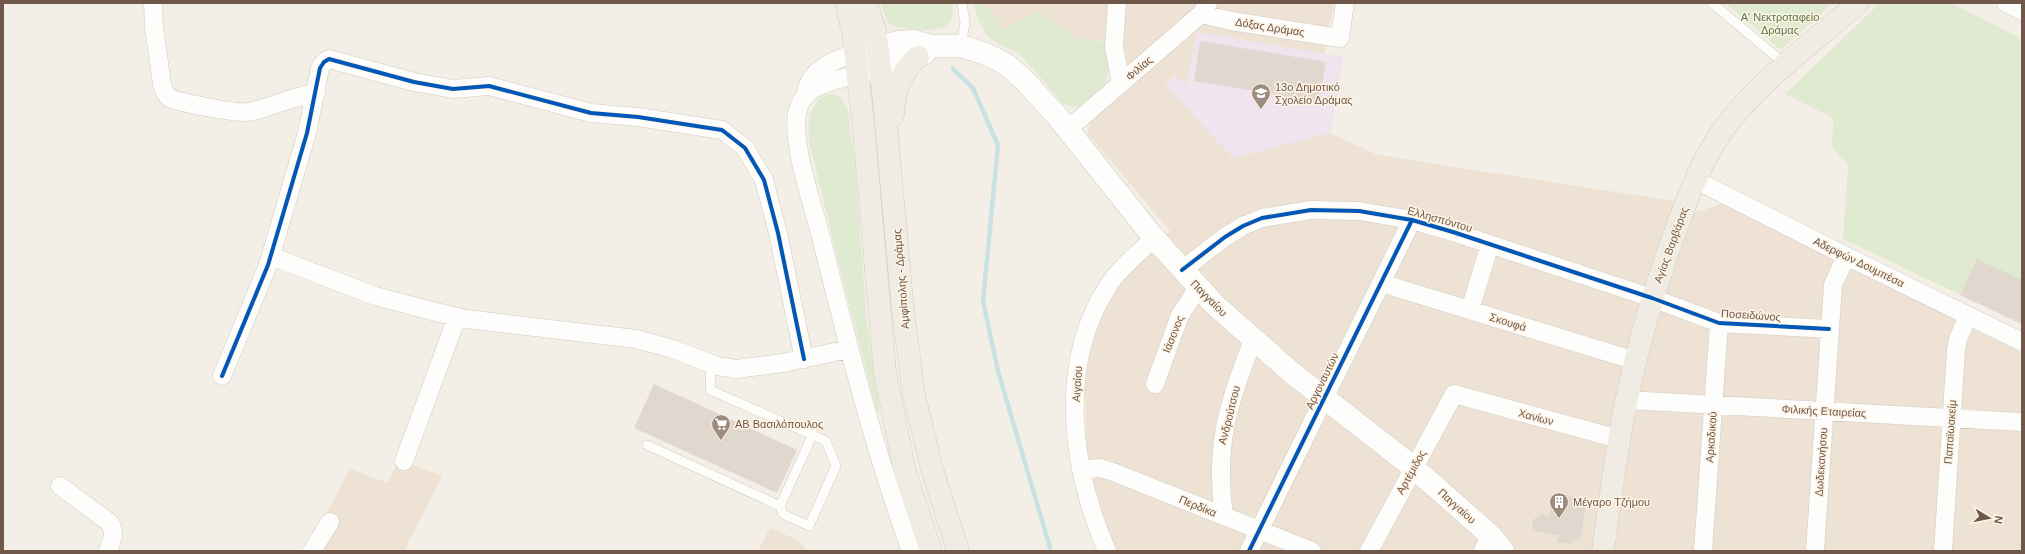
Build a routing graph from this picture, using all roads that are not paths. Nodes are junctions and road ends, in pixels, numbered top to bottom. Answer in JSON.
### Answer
{"nodes":[{"id":1,"x":846,"y":3,"type":"edge"},
{"id":2,"x":866,"y":3,"type":"edge"},
{"id":3,"x":962,"y":3,"type":"edge"},
{"id":4,"x":1117,"y":3,"type":"edge"},
{"id":5,"x":1345,"y":3,"type":"edge"},
{"id":6,"x":1712,"y":3,"type":"edge"},
{"id":7,"x":1858,"y":3,"type":"edge"},
{"id":8,"x":2006,"y":3,"type":"edge"},
{"id":9,"x":152,"y":4,"type":"dead end"},
{"id":10,"x":1204,"y":8,"type":"edge"},
{"id":11,"x":2022,"y":12,"type":"edge"},
{"id":12,"x":940,"y":49,"type":"junction"},
{"id":13,"x":879,"y":57,"type":"junction"},
{"id":14,"x":856,"y":64,"type":"junction"},
{"id":15,"x":1786,"y":64,"type":"junction"},
{"id":16,"x":1122,"y":83,"type":"junction"},
{"id":17,"x":316,"y":93,"type":"junction"},
{"id":18,"x":1067,"y":130,"type":"junction"},
{"id":19,"x":1696,"y":180,"type":"junction"},
{"id":20,"x":894,"y":210,"type":"junction"},
{"id":21,"x":1412,"y":220,"type":"junction"},
{"id":22,"x":1154,"y":238,"type":"junction"},
{"id":23,"x":1490,"y":244,"type":"junction"},
{"id":24,"x":271,"y":256,"type":"junction"},
{"id":25,"x":1846,"y":256,"type":"junction"},
{"id":26,"x":1182,"y":270,"type":"junction"},
{"id":27,"x":1381,"y":283,"type":"junction"},
{"id":28,"x":1198,"y":288,"type":"junction"},
{"id":29,"x":1652,"y":298,"type":"junction"},
{"id":30,"x":1470,"y":310,"type":"junction"},
{"id":31,"x":1968,"y":316,"type":"junction"},
{"id":32,"x":457,"y":317,"type":"junction"},
{"id":33,"x":1719,"y":323,"type":"junction"},
{"id":34,"x":1829,"y":329,"type":"junction"},
{"id":35,"x":1253,"y":340,"type":"junction"},
{"id":36,"x":2022,"y":342,"type":"edge"},
{"id":37,"x":849,"y":349,"type":"junction"},
{"id":38,"x":804,"y":359,"type":"junction"},
{"id":39,"x":1636,"y":361,"type":"junction"},
{"id":40,"x":711,"y":364,"type":"junction"},
{"id":41,"x":222,"y":376,"type":"dead end"},
{"id":42,"x":1154,"y":384,"type":"dead end"},
{"id":43,"x":1454,"y":394,"type":"joint"},
{"id":44,"x":1324,"y":398,"type":"junction"},
{"id":45,"x":1627,"y":400,"type":"junction"},
{"id":46,"x":1713,"y":405,"type":"junction"},
{"id":47,"x":1824,"y":411,"type":"junction"},
{"id":48,"x":1951,"y":418,"type":"junction"},
{"id":49,"x":2022,"y":422,"type":"edge"},
{"id":50,"x":813,"y":434,"type":"junction"},
{"id":51,"x":1619,"y":439,"type":"junction"},
{"id":52,"x":647,"y":445,"type":"dead end"},
{"id":53,"x":404,"y":461,"type":"dead end"},
{"id":54,"x":1413,"y":466,"type":"junction"},
{"id":55,"x":1081,"y":470,"type":"junction"},
{"id":56,"x":60,"y":486,"type":"dead end"},
{"id":57,"x":780,"y":506,"type":"junction"},
{"id":58,"x":1224,"y":516,"type":"junction"},
{"id":59,"x":330,"y":522,"type":"dead end"},
{"id":60,"x":1260,"y":530,"type":"junction"},
{"id":61,"x":1492,"y":546,"type":"edge"},
{"id":62,"x":108,"y":551,"type":"edge"},
{"id":63,"x":312,"y":551,"type":"edge"},
{"id":64,"x":911,"y":551,"type":"edge"},
{"id":65,"x":931,"y":551,"type":"edge"},
{"id":66,"x":958,"y":551,"type":"edge"},
{"id":67,"x":1107,"y":551,"type":"edge"},
{"id":68,"x":1249,"y":551,"type":"edge"},
{"id":69,"x":1312,"y":551,"type":"edge"},
{"id":70,"x":1370,"y":551,"type":"edge"},
{"id":71,"x":1603,"y":551,"type":"edge"},
{"id":72,"x":1703,"y":551,"type":"edge"},
{"id":73,"x":1815,"y":551,"type":"edge"},
{"id":74,"x":1943,"y":551,"type":"edge"}],
"edges":[{"from":1,"to":14,"type":"main road"},
{"from":2,"to":13,"type":"main road","name":"Αμφίπολης - Δράμας"},
{"from":3,"to":12,"type":"lane"},
{"from":4,"to":16,"type":"street"},
{"from":5,"to":10,"type":"street","name":"Δόξας Δράμας"},
{"from":6,"to":15,"type":"lane"},
{"from":7,"to":15,"type":"main road","name":"Αγίας Βαρβάρας"},
{"from":8,"to":11,"type":"street"},
{"from":9,"to":17,"type":"street"},
{"from":10,"to":16,"type":"street","name":"Φιλίας"},
{"from":12,"to":13,"type":"main road"},
{"from":12,"to":18,"type":"main road","name":"Παγγαίου"},
{"from":12,"to":20,"type":"main road"},
{"from":13,"to":14,"type":"main road"},
{"from":13,"to":20,"type":"main road","name":"Αμφίπολης - Δράμας"},
{"from":14,"to":37,"type":"street"},
{"from":14,"to":65,"type":"main road"},
{"from":15,"to":19,"type":"main road","name":"Αγίας Βαρβάρας"},
{"from":16,"to":18,"type":"street","name":"Φιλίας"},
{"from":17,"to":24,"type":"street"},
{"from":17,"to":38,"type":"street"},
{"from":18,"to":22,"type":"main road","name":"Παγγαίου"},
{"from":19,"to":25,"type":"street","name":"Αδερφών Δουμπέσα"},
{"from":19,"to":29,"type":"main road","name":"Αγίας Βαρβάρας"},
{"from":20,"to":66,"type":"main road","name":"Αμφίπολης - Δράμας"},
{"from":21,"to":23,"type":"street","name":"Ελλησπόντου"},
{"from":21,"to":26,"type":"street","name":"Ελλησπόντου"},
{"from":21,"to":27,"type":"street","name":"Αργοναυτών"},
{"from":22,"to":26,"type":"main road","name":"Παγγαίου"},
{"from":22,"to":55,"type":"street","name":"Αιγαίου"},
{"from":23,"to":29,"type":"street","name":"Ελλησπόντου"},
{"from":23,"to":30,"type":"street"},
{"from":24,"to":32,"type":"street"},
{"from":24,"to":41,"type":"street"},
{"from":25,"to":31,"type":"street","name":"Αδερφών Δουμπέσα"},
{"from":25,"to":34,"type":"street","name":"Δωδεκανήσου"},
{"from":26,"to":28,"type":"main road","name":"Παγγαίου"},
{"from":27,"to":30,"type":"street","name":"Σκουφά"},
{"from":27,"to":44,"type":"street","name":"Αργοναυτών"},
{"from":28,"to":35,"type":"main road","name":"Παγγαίου"},
{"from":28,"to":42,"type":"street","name":"Ιάσονος"},
{"from":29,"to":33,"type":"street","name":"Ποσειδώνος"},
{"from":29,"to":39,"type":"main road","name":"Αγίας Βαρβάρας"},
{"from":30,"to":39,"type":"street","name":"Σκουφά"},
{"from":31,"to":36,"type":"street","name":"Αδερφών Δουμπέσα"},
{"from":31,"to":48,"type":"street","name":"Παπαϊωακείμ"},
{"from":32,"to":40,"type":"street"},
{"from":32,"to":53,"type":"street"},
{"from":33,"to":34,"type":"street","name":"Ποσειδώνος"},
{"from":33,"to":46,"type":"street","name":"Αρκαδικού"},
{"from":34,"to":47,"type":"street","name":"Δωδεκανήσου"},
{"from":35,"to":44,"type":"main road","name":"Παγγαίου"},
{"from":35,"to":58,"type":"street","name":"Ανδρούτσου"},
{"from":37,"to":38,"type":"street"},
{"from":37,"to":64,"type":"street"},
{"from":38,"to":40,"type":"street"},
{"from":39,"to":45,"type":"main road","name":"Αγίας Βαρβάρας"},
{"from":40,"to":50,"type":"lane"},
{"from":43,"to":51,"type":"street","name":"Χανίων"},
{"from":43,"to":54,"type":"street","name":"Αρτέμιδος"},
{"from":44,"to":54,"type":"main road","name":"Παγγαίου"},
{"from":44,"to":60,"type":"street","name":"Αργοναυτών"},
{"from":45,"to":46,"type":"street","name":"Φιλικής Εταιρείας"},
{"from":45,"to":51,"type":"main road","name":"Αγίας Βαρβάρας"},
{"from":46,"to":47,"type":"street","name":"Φιλικής Εταιρείας"},
{"from":46,"to":72,"type":"street","name":"Αρκαδικού"},
{"from":47,"to":48,"type":"street","name":"Φιλικής Εταιρείας"},
{"from":47,"to":73,"type":"street","name":"Δωδεκανήσου"},
{"from":48,"to":49,"type":"street","name":"Φιλικής Εταιρείας"},
{"from":48,"to":74,"type":"street","name":"Παπαϊωακείμ"},
{"from":50,"to":57,"type":"lane"},
{"from":50,"to":57,"type":"lane"},
{"from":51,"to":71,"type":"main road","name":"Αγίας Βαρβάρας"},
{"from":52,"to":57,"type":"lane"},
{"from":54,"to":61,"type":"main road","name":"Παγγαίου"},
{"from":54,"to":70,"type":"street","name":"Αρτέμιδος"},
{"from":55,"to":58,"type":"street","name":"Περδίκα"},
{"from":55,"to":67,"type":"street","name":"Αιγαίου"},
{"from":56,"to":62,"type":"street"},
{"from":58,"to":60,"type":"street","name":"Περδίκα"},
{"from":59,"to":63,"type":"street"},
{"from":60,"to":68,"type":"street","name":"Αργοναυτών"},
{"from":60,"to":69,"type":"street","name":"Περδίκα"}]}
